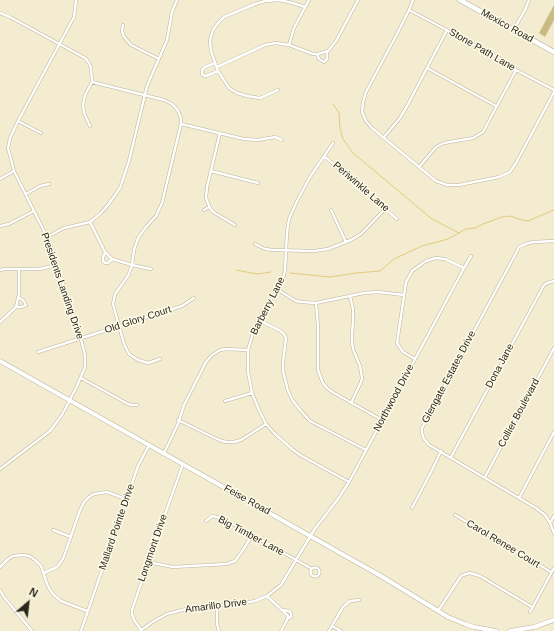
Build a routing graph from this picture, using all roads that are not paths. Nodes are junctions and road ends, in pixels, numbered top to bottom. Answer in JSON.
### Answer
{"nodes":[{"id":1,"x":76,"y":0,"type":"edge"},
{"id":2,"x":177,"y":0,"type":"edge"},
{"id":3,"x":309,"y":0,"type":"edge"},
{"id":4,"x":358,"y":0,"type":"edge"},
{"id":5,"x":413,"y":0,"type":"edge"},
{"id":6,"x":460,"y":0,"type":"edge"},
{"id":7,"x":529,"y":0,"type":"edge"},
{"id":8,"x":305,"y":7,"type":"junction"},
{"id":9,"x":410,"y":10,"type":"junction"},
{"id":10,"x":0,"y":13,"type":"edge"},
{"id":11,"x":123,"y":25,"type":"dead end"},
{"id":12,"x":447,"y":30,"type":"junction"},
{"id":13,"x":514,"y":30,"type":"junction"},
{"id":14,"x":60,"y":44,"type":"junction"},
{"id":15,"x":289,"y":45,"type":"junction"},
{"id":16,"x":327,"y":51,"type":"junction"},
{"id":17,"x":554,"y":52,"type":"edge"},
{"id":18,"x":317,"y":54,"type":"junction"},
{"id":19,"x":159,"y":59,"type":"junction"},
{"id":20,"x":215,"y":63,"type":"junction"},
{"id":21,"x":427,"y":68,"type":"junction"},
{"id":22,"x":218,"y":69,"type":"junction"},
{"id":23,"x":516,"y":70,"type":"junction"},
{"id":24,"x":92,"y":82,"type":"junction"},
{"id":25,"x":278,"y":90,"type":"dead end"},
{"id":26,"x":554,"y":91,"type":"edge"},
{"id":27,"x":144,"y":95,"type":"junction"},
{"id":28,"x":496,"y":106,"type":"junction"},
{"id":29,"x":18,"y":121,"type":"junction"},
{"id":30,"x":181,"y":124,"type":"junction"},
{"id":31,"x":90,"y":126,"type":"dead end"},
{"id":32,"x":41,"y":133,"type":"dead end"},
{"id":33,"x":220,"y":133,"type":"junction"},
{"id":34,"x":384,"y":137,"type":"junction"},
{"id":35,"x":282,"y":140,"type":"dead end"},
{"id":36,"x":333,"y":143,"type":"dead end"},
{"id":37,"x":324,"y":156,"type":"junction"},
{"id":38,"x":419,"y":166,"type":"junction"},
{"id":39,"x":14,"y":171,"type":"junction"},
{"id":40,"x":211,"y":171,"type":"junction"},
{"id":41,"x":0,"y":179,"type":"edge"},
{"id":42,"x":258,"y":183,"type":"dead end"},
{"id":43,"x":49,"y":184,"type":"dead end"},
{"id":44,"x":26,"y":194,"type":"junction"},
{"id":45,"x":209,"y":207,"type":"junction"},
{"id":46,"x":385,"y":209,"type":"junction"},
{"id":47,"x":204,"y":210,"type":"dead end"},
{"id":48,"x":331,"y":210,"type":"dead end"},
{"id":49,"x":34,"y":211,"type":"junction"},
{"id":50,"x":397,"y":220,"type":"dead end"},
{"id":51,"x":90,"y":222,"type":"junction"},
{"id":52,"x":235,"y":225,"type":"dead end"},
{"id":53,"x":0,"y":226,"type":"edge"},
{"id":54,"x":48,"y":237,"type":"junction"},
{"id":55,"x":554,"y":241,"type":"edge"},
{"id":56,"x":346,"y":242,"type":"junction"},
{"id":57,"x":255,"y":244,"type":"dead end"},
{"id":58,"x":286,"y":251,"type":"junction"},
{"id":59,"x":106,"y":252,"type":"junction"},
{"id":60,"x":471,"y":256,"type":"dead end"},
{"id":61,"x":112,"y":259,"type":"junction"},
{"id":62,"x":57,"y":265,"type":"junction"},
{"id":63,"x":132,"y":265,"type":"junction"},
{"id":64,"x":464,"y":268,"type":"junction"},
{"id":65,"x":151,"y":269,"type":"dead end"},
{"id":66,"x":0,"y":270,"type":"edge"},
{"id":67,"x":19,"y":270,"type":"junction"},
{"id":68,"x":554,"y":281,"type":"edge"},
{"id":69,"x":278,"y":290,"type":"junction"},
{"id":70,"x":404,"y":295,"type":"junction"},
{"id":71,"x":350,"y":296,"type":"junction"},
{"id":72,"x":18,"y":297,"type":"junction"},
{"id":73,"x":194,"y":298,"type":"dead end"},
{"id":74,"x":316,"y":302,"type":"junction"},
{"id":75,"x":16,"y":307,"type":"junction"},
{"id":76,"x":258,"y":320,"type":"junction"},
{"id":77,"x":0,"y":322,"type":"edge"},
{"id":78,"x":119,"y":326,"type":"junction"},
{"id":79,"x":81,"y":339,"type":"junction"},
{"id":80,"x":554,"y":348,"type":"edge"},
{"id":81,"x":248,"y":350,"type":"junction"},
{"id":82,"x":38,"y":352,"type":"dead end"},
{"id":83,"x":160,"y":359,"type":"dead end"},
{"id":84,"x":415,"y":359,"type":"junction"},
{"id":85,"x":0,"y":361,"type":"edge"},
{"id":86,"x":81,"y":378,"type":"junction"},
{"id":87,"x":252,"y":393,"type":"junction"},
{"id":88,"x":70,"y":400,"type":"junction"},
{"id":89,"x":225,"y":401,"type":"dead end"},
{"id":90,"x":351,"y":403,"type":"junction"},
{"id":91,"x":137,"y":405,"type":"dead end"},
{"id":92,"x":178,"y":420,"type":"junction"},
{"id":93,"x":382,"y":420,"type":"junction"},
{"id":94,"x":266,"y":424,"type":"junction"},
{"id":95,"x":554,"y":432,"type":"edge"},
{"id":96,"x":149,"y":445,"type":"junction"},
{"id":97,"x":366,"y":450,"type":"junction"},
{"id":98,"x":441,"y":451,"type":"junction"},
{"id":99,"x":164,"y":453,"type":"junction"},
{"id":100,"x":451,"y":457,"type":"junction"},
{"id":101,"x":183,"y":464,"type":"junction"},
{"id":102,"x":0,"y":469,"type":"edge"},
{"id":103,"x":485,"y":477,"type":"junction"},
{"id":104,"x":349,"y":482,"type":"junction"},
{"id":105,"x":519,"y":498,"type":"junction"},
{"id":106,"x":126,"y":499,"type":"junction"},
{"id":107,"x":412,"y":508,"type":"dead end"},
{"id":108,"x":455,"y":515,"type":"dead end"},
{"id":109,"x":554,"y":516,"type":"edge"},
{"id":110,"x":206,"y":521,"type":"dead end"},
{"id":111,"x":550,"y":523,"type":"junction"},
{"id":112,"x":53,"y":530,"type":"dead end"},
{"id":113,"x":554,"y":533,"type":"edge"},
{"id":114,"x":252,"y":535,"type":"junction"},
{"id":115,"x":310,"y":536,"type":"junction"},
{"id":116,"x":71,"y":537,"type":"junction"},
{"id":117,"x":296,"y":560,"type":"junction"},
{"id":118,"x":148,"y":562,"type":"junction"},
{"id":119,"x":0,"y":567,"type":"edge"},
{"id":120,"x":554,"y":568,"type":"edge"},
{"id":121,"x":312,"y":569,"type":"dead end"},
{"id":122,"x":551,"y":572,"type":"junction"},
{"id":123,"x":44,"y":573,"type":"junction"},
{"id":124,"x":0,"y":590,"type":"edge"},
{"id":125,"x":267,"y":596,"type":"junction"},
{"id":126,"x":359,"y":600,"type":"dead end"},
{"id":127,"x":216,"y":605,"type":"junction"},
{"id":128,"x":532,"y":607,"type":"junction"},
{"id":129,"x":438,"y":610,"type":"junction"},
{"id":130,"x":87,"y":611,"type":"junction"},
{"id":131,"x":530,"y":612,"type":"dead end"},
{"id":132,"x":554,"y":620,"type":"edge"},
{"id":133,"x":332,"y":626,"type":"junction"},
{"id":134,"x":141,"y":630,"type":"edge"},
{"id":135,"x":32,"y":631,"type":"edge"},
{"id":136,"x":81,"y":631,"type":"edge"},
{"id":137,"x":219,"y":631,"type":"edge"},
{"id":138,"x":281,"y":631,"type":"edge"},
{"id":139,"x":329,"y":631,"type":"edge"},
{"id":140,"x":341,"y":631,"type":"edge"},
{"id":141,"x":496,"y":631,"type":"edge"},
{"id":142,"x":510,"y":631,"type":"edge"}],
"edges":[{"from":1,"to":14,"type":"street","name":"Presidents Landing Drive"},
{"from":2,"to":19,"type":"street"},
{"from":3,"to":8,"type":"street"},
{"from":4,"to":16,"type":"street"},
{"from":5,"to":9,"type":"street"},
{"from":6,"to":13,"type":"main road","name":"Mexico Road"},
{"from":7,"to":13,"type":"street"},
{"from":8,"to":15,"type":"street"},
{"from":8,"to":20,"type":"street"},
{"from":9,"to":12,"type":"street","name":"Stone Path Lane"},
{"from":9,"to":34,"type":"street"},
{"from":10,"to":14,"type":"street"},
{"from":11,"to":19,"type":"street"},
{"from":12,"to":21,"type":"street"},
{"from":12,"to":23,"type":"street","name":"Stone Path Lane"},
{"from":13,"to":17,"type":"main road","name":"Mexico Road"},
{"from":14,"to":24,"type":"street"},
{"from":14,"to":29,"type":"street","name":"Presidents Landing Drive"},
{"from":15,"to":18,"type":"street"},
{"from":15,"to":22,"type":"street"},
{"from":16,"to":18,"type":"street"},
{"from":16,"to":18,"type":"street"},
{"from":19,"to":27,"type":"street"},
{"from":20,"to":22,"type":"street"},
{"from":20,"to":22,"type":"street"},
{"from":21,"to":28,"type":"street"},
{"from":21,"to":34,"type":"street"},
{"from":22,"to":25,"type":"street"},
{"from":23,"to":26,"type":"street","name":"Stone Path Lane"},
{"from":23,"to":28,"type":"street"},
{"from":24,"to":27,"type":"street"},
{"from":24,"to":31,"type":"street"},
{"from":26,"to":38,"type":"street"},
{"from":27,"to":30,"type":"street"},
{"from":27,"to":51,"type":"street"},
{"from":28,"to":38,"type":"street"},
{"from":29,"to":32,"type":"street"},
{"from":29,"to":39,"type":"street","name":"Presidents Landing Drive"},
{"from":30,"to":33,"type":"street"},
{"from":30,"to":63,"type":"street"},
{"from":33,"to":35,"type":"street"},
{"from":33,"to":40,"type":"street"},
{"from":34,"to":38,"type":"street"},
{"from":36,"to":37,"type":"street","name":"Barberry Lane"},
{"from":37,"to":46,"type":"street","name":"Periwinkle Lane"},
{"from":37,"to":58,"type":"street","name":"Barberry Lane"},
{"from":39,"to":41,"type":"street"},
{"from":39,"to":44,"type":"street","name":"Presidents Landing Drive"},
{"from":40,"to":42,"type":"street"},
{"from":40,"to":45,"type":"street"},
{"from":43,"to":44,"type":"street"},
{"from":44,"to":49,"type":"street","name":"Presidents Landing Drive"},
{"from":45,"to":47,"type":"street"},
{"from":45,"to":52,"type":"street"},
{"from":46,"to":50,"type":"street","name":"Periwinkle Lane"},
{"from":46,"to":56,"type":"street"},
{"from":48,"to":56,"type":"street"},
{"from":49,"to":53,"type":"street"},
{"from":49,"to":54,"type":"street","name":"Presidents Landing Drive"},
{"from":51,"to":54,"type":"street"},
{"from":51,"to":59,"type":"street"},
{"from":54,"to":62,"type":"street","name":"Presidents Landing Drive"},
{"from":55,"to":98,"type":"street","name":"Glengate Estates Drive"},
{"from":56,"to":58,"type":"street"},
{"from":57,"to":58,"type":"street"},
{"from":58,"to":69,"type":"street","name":"Barberry Lane"},
{"from":59,"to":61,"type":"street"},
{"from":59,"to":61,"type":"street"},
{"from":60,"to":64,"type":"street","name":"Northwood Drive"},
{"from":61,"to":63,"type":"street"},
{"from":62,"to":67,"type":"street"},
{"from":62,"to":79,"type":"street","name":"Presidents Landing Drive"},
{"from":63,"to":65,"type":"street"},
{"from":63,"to":78,"type":"street"},
{"from":64,"to":70,"type":"street"},
{"from":64,"to":84,"type":"street","name":"Northwood Drive"},
{"from":66,"to":67,"type":"street"},
{"from":67,"to":72,"type":"street"},
{"from":68,"to":100,"type":"street","name":"Dona Jane"},
{"from":69,"to":74,"type":"street"},
{"from":69,"to":76,"type":"street","name":"Barberry Lane"},
{"from":70,"to":71,"type":"street"},
{"from":70,"to":84,"type":"street"},
{"from":71,"to":74,"type":"street"},
{"from":71,"to":90,"type":"street"},
{"from":72,"to":75,"type":"street"},
{"from":72,"to":75,"type":"street"},
{"from":73,"to":78,"type":"street","name":"Old Glory Court"},
{"from":74,"to":90,"type":"street"},
{"from":75,"to":77,"type":"street"},
{"from":76,"to":81,"type":"street","name":"Barberry Lane"},
{"from":76,"to":97,"type":"street"},
{"from":78,"to":79,"type":"street","name":"Old Glory Court"},
{"from":78,"to":83,"type":"street"},
{"from":79,"to":82,"type":"street","name":"Old Glory Court"},
{"from":79,"to":86,"type":"street","name":"Presidents Landing Drive"},
{"from":80,"to":103,"type":"street","name":"Collier Boulevard"},
{"from":81,"to":87,"type":"street","name":"Barberry Lane"},
{"from":81,"to":92,"type":"street"},
{"from":84,"to":93,"type":"street","name":"Northwood Drive"},
{"from":85,"to":88,"type":"main road","name":"Feise Road"},
{"from":86,"to":88,"type":"street","name":"Presidents Landing Drive"},
{"from":86,"to":91,"type":"street"},
{"from":87,"to":89,"type":"street"},
{"from":87,"to":94,"type":"street","name":"Barberry Lane"},
{"from":88,"to":96,"type":"main road","name":"Feise Road"},
{"from":88,"to":102,"type":"street","name":"Presidents Landing Drive"},
{"from":90,"to":93,"type":"street"},
{"from":92,"to":94,"type":"street"},
{"from":92,"to":99,"type":"street"},
{"from":93,"to":97,"type":"street","name":"Northwood Drive"},
{"from":94,"to":104,"type":"street","name":"Barberry Lane"},
{"from":95,"to":105,"type":"street"},
{"from":96,"to":99,"type":"main road","name":"Feise Road"},
{"from":96,"to":106,"type":"street","name":"Mallard Pointe Drive"},
{"from":97,"to":104,"type":"street","name":"Northwood Drive"},
{"from":98,"to":100,"type":"street","name":"Glengate Estates Drive"},
{"from":98,"to":107,"type":"street"},
{"from":99,"to":101,"type":"main road","name":"Feise Road"},
{"from":100,"to":103,"type":"street","name":"Glengate Estates Drive"},
{"from":101,"to":115,"type":"main road","name":"Feise Road"},
{"from":101,"to":118,"type":"street","name":"Longmont Drive"},
{"from":103,"to":105,"type":"street","name":"Glengate Estates Drive"},
{"from":104,"to":115,"type":"street","name":"Northwood Drive"},
{"from":105,"to":111,"type":"street","name":"Glengate Estates Drive"},
{"from":106,"to":116,"type":"street"},
{"from":106,"to":130,"type":"street","name":"Mallard Pointe Drive"},
{"from":108,"to":122,"type":"street","name":"Carol Renee Court"},
{"from":109,"to":111,"type":"street"},
{"from":110,"to":114,"type":"street","name":"Big Timber Lane"},
{"from":111,"to":113,"type":"street","name":"Glengate Estates Drive"},
{"from":112,"to":116,"type":"street"},
{"from":114,"to":117,"type":"street","name":"Big Timber Lane"},
{"from":114,"to":118,"type":"street"},
{"from":115,"to":117,"type":"street","name":"Amarillo Drive"},
{"from":115,"to":129,"type":"main road","name":"Feise Road"},
{"from":116,"to":123,"type":"street"},
{"from":117,"to":121,"type":"street","name":"Big Timber Lane"},
{"from":117,"to":125,"type":"street","name":"Amarillo Drive"},
{"from":118,"to":134,"type":"street","name":"Longmont Drive"},
{"from":119,"to":123,"type":"street"},
{"from":120,"to":122,"type":"street"},
{"from":122,"to":128,"type":"street"},
{"from":123,"to":130,"type":"street"},
{"from":124,"to":135,"type":"street"},
{"from":125,"to":127,"type":"street","name":"Amarillo Drive"},
{"from":125,"to":138,"type":"street"},
{"from":126,"to":133,"type":"street"},
{"from":127,"to":134,"type":"street","name":"Amarillo Drive"},
{"from":127,"to":137,"type":"street"},
{"from":128,"to":129,"type":"street"},
{"from":128,"to":131,"type":"street"},
{"from":129,"to":141,"type":"main road","name":"Feise Road"},
{"from":130,"to":136,"type":"street","name":"Mallard Pointe Drive"},
{"from":132,"to":142,"type":"main road"},
{"from":133,"to":139,"type":"street"},
{"from":133,"to":140,"type":"street"}]}
